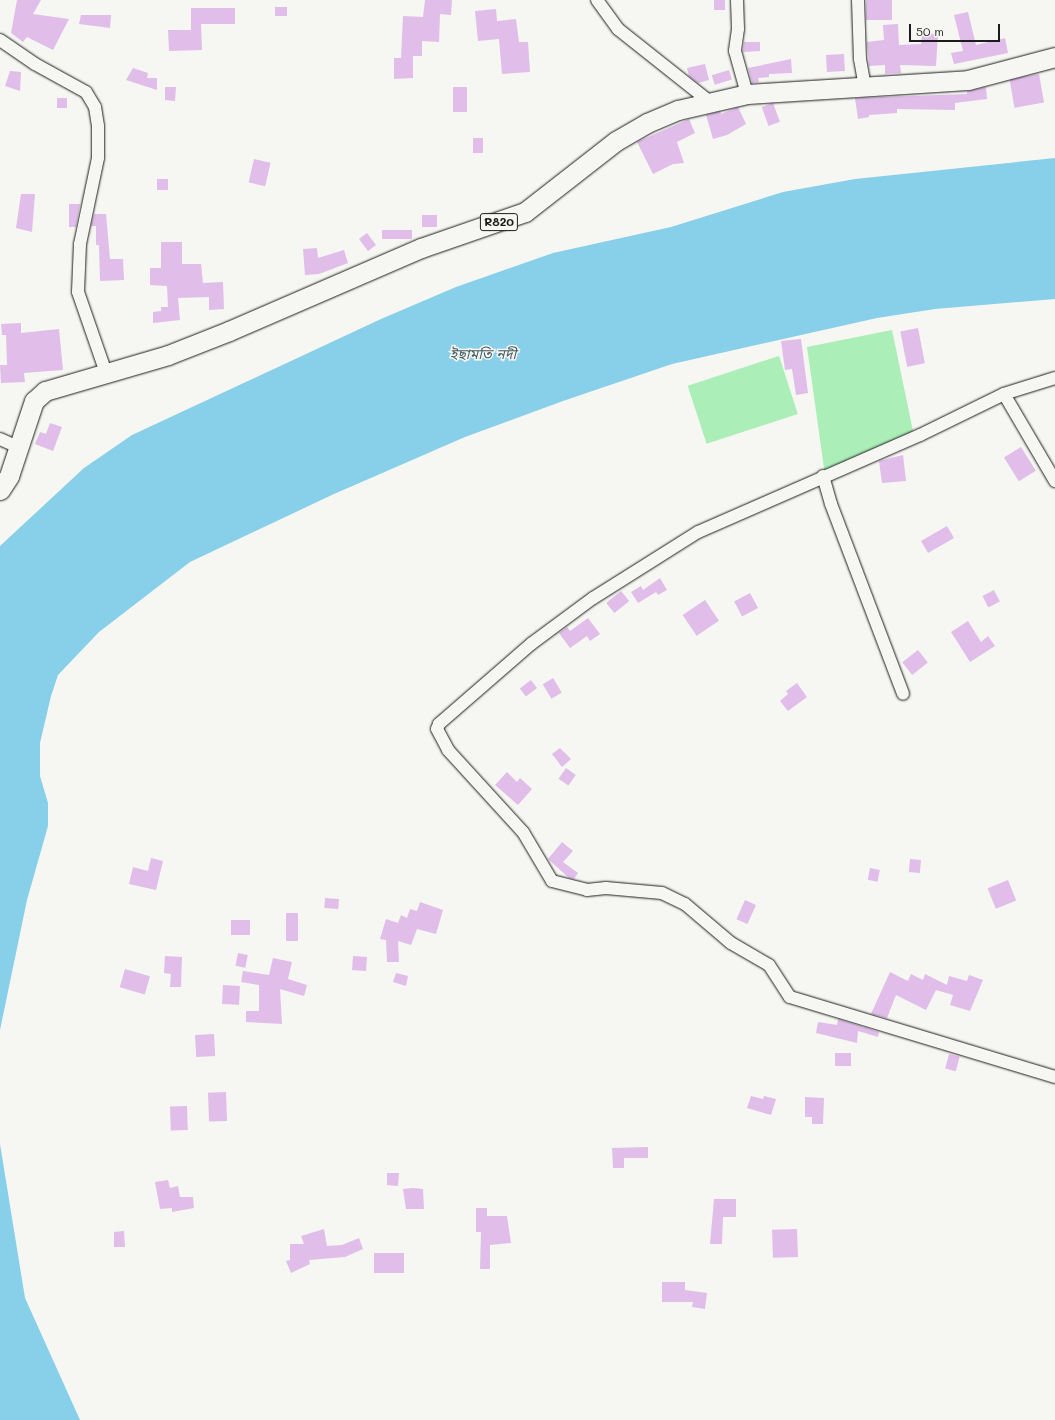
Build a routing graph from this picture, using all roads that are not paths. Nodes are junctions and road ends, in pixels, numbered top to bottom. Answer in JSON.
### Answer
{"nodes":[{"id":1,"x":597,"y":0,"type":"edge"},
{"id":2,"x":737,"y":0,"type":"edge"},
{"id":3,"x":858,"y":0,"type":"edge"},
{"id":4,"x":0,"y":40,"type":"edge"},
{"id":5,"x":1055,"y":57,"type":"edge"},
{"id":6,"x":865,"y":86,"type":"junction"},
{"id":7,"x":747,"y":94,"type":"junction"},
{"id":8,"x":710,"y":102,"type":"junction"},
{"id":9,"x":106,"y":373,"type":"junction"},
{"id":10,"x":1055,"y":378,"type":"edge"},
{"id":11,"x":1004,"y":394,"type":"junction"},
{"id":12,"x":0,"y":439,"type":"edge"},
{"id":13,"x":18,"y":447,"type":"junction"},
{"id":14,"x":823,"y":476,"type":"junction"},
{"id":15,"x":1055,"y":481,"type":"edge"},
{"id":16,"x":0,"y":490,"type":"edge"},
{"id":17,"x":903,"y":694,"type":"dead end"},
{"id":18,"x":1055,"y":1077,"type":"edge"}],
"edges":[{"from":1,"to":8,"type":"street"},
{"from":2,"to":7,"type":"street"},
{"from":3,"to":6,"type":"street"},
{"from":4,"to":9,"type":"street"},
{"from":5,"to":6,"type":"main road","number":"R820"},
{"from":6,"to":7,"type":"main road","number":"R820"},
{"from":7,"to":8,"type":"main road","number":"R820"},
{"from":8,"to":9,"type":"main road","number":"R820"},
{"from":9,"to":13,"type":"main road","number":"R820"},
{"from":10,"to":11,"type":"street"},
{"from":11,"to":14,"type":"street"},
{"from":11,"to":15,"type":"street"},
{"from":12,"to":13,"type":"street"},
{"from":13,"to":16,"type":"main road","number":"R820"},
{"from":14,"to":17,"type":"street"},
{"from":14,"to":18,"type":"street"}]}
